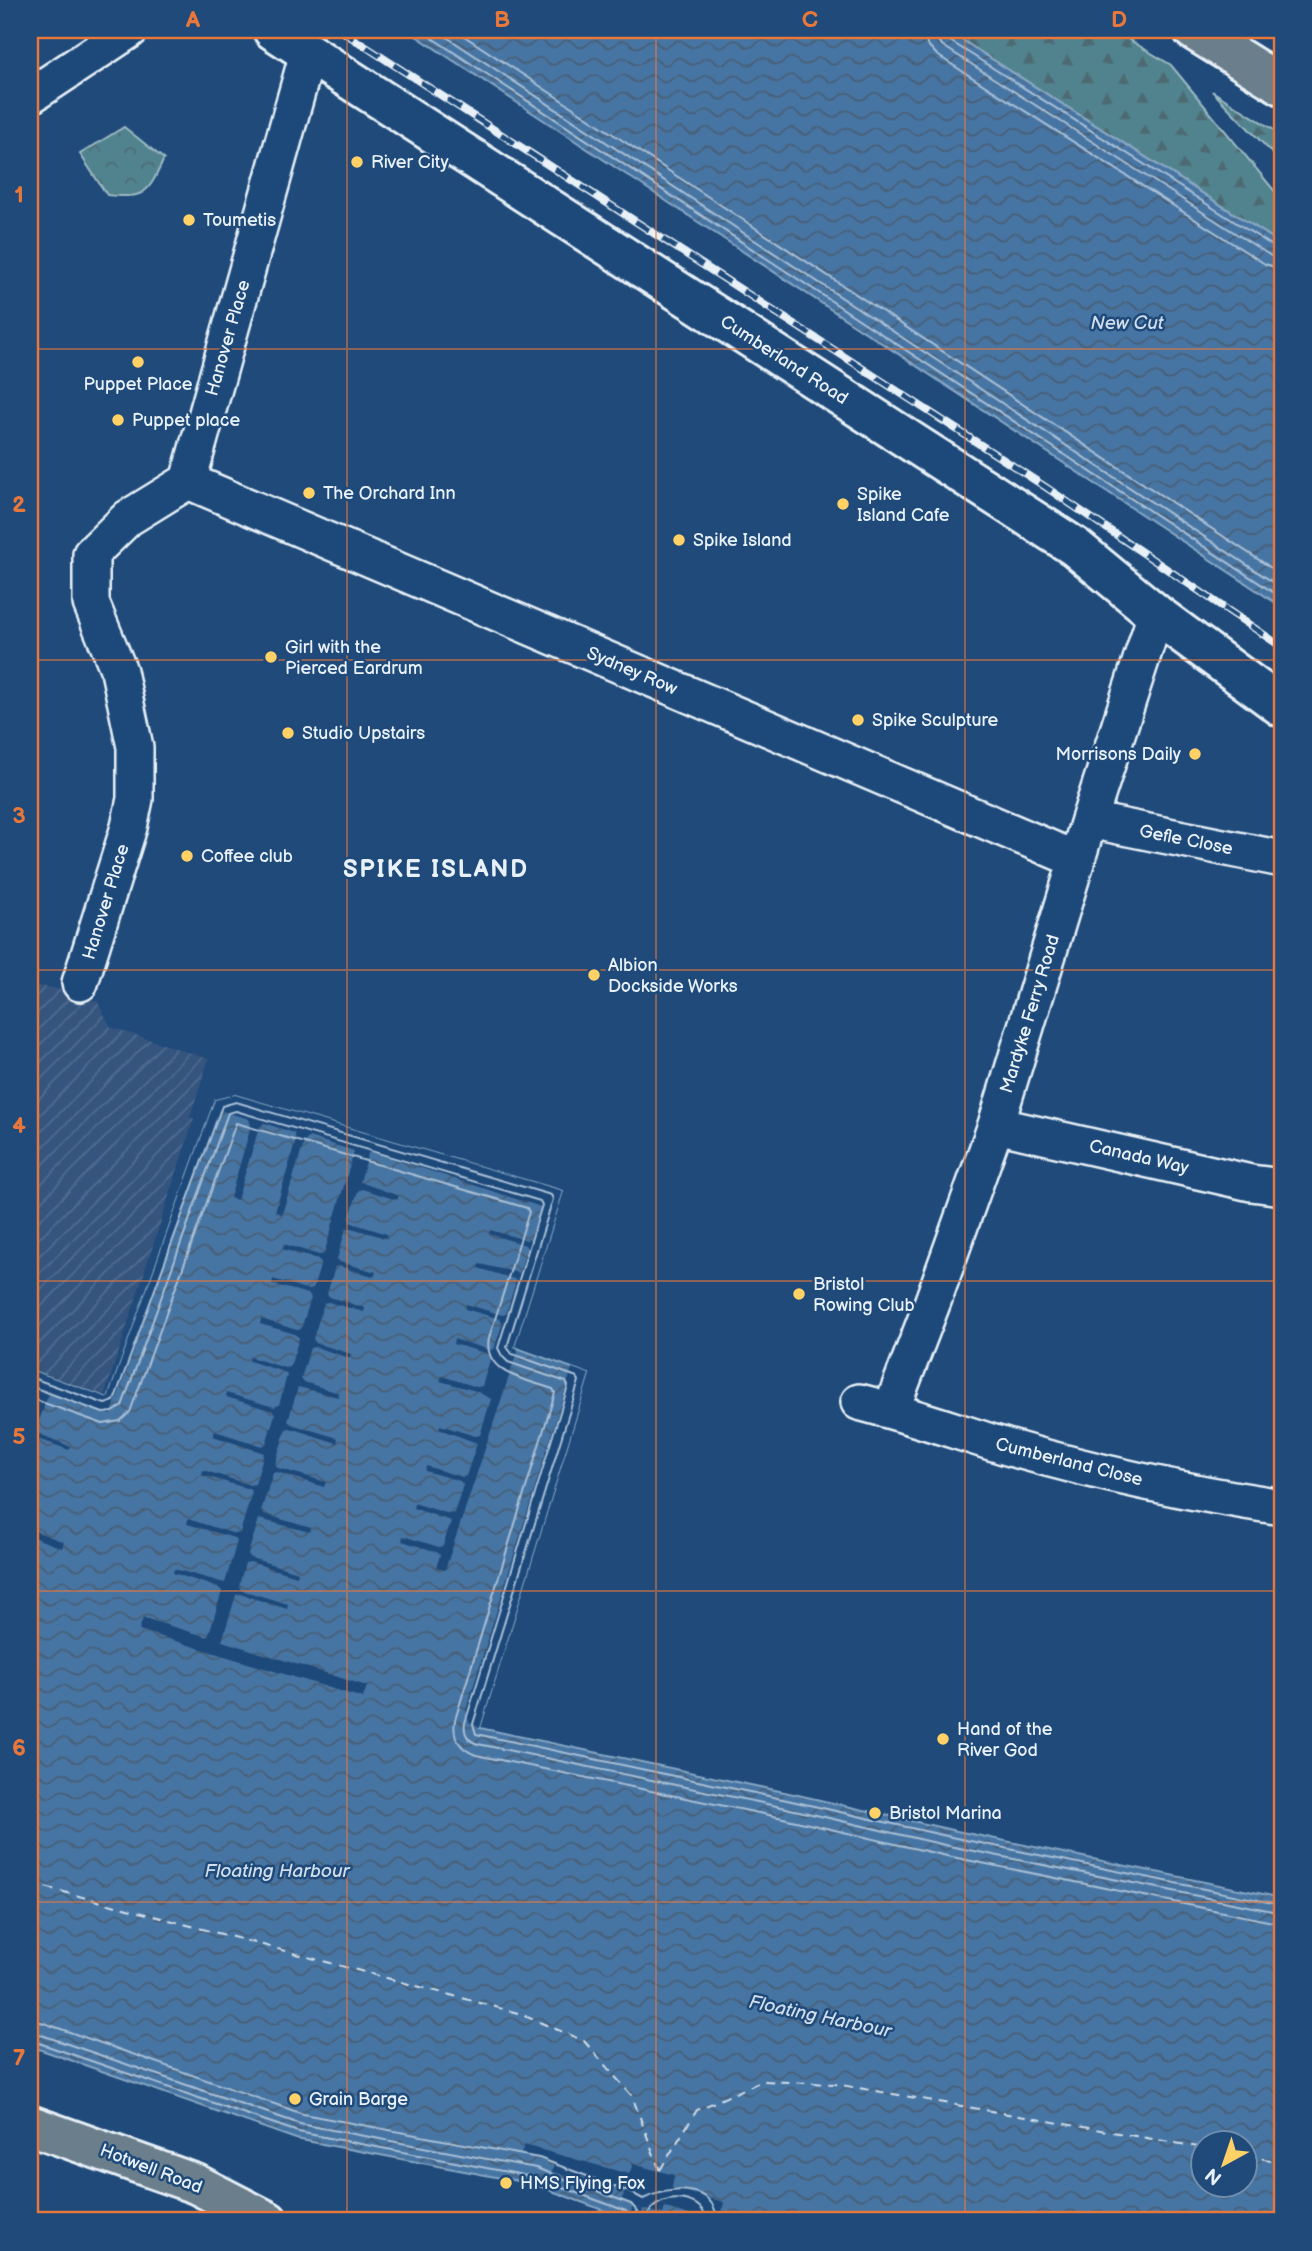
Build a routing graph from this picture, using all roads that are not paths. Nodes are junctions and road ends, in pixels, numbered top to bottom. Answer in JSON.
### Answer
{"nodes":[{"id":1,"x":130,"y":30,"type":"edge"},
{"id":2,"x":273,"y":30,"type":"edge"},
{"id":3,"x":1192,"y":30,"type":"edge"},
{"id":4,"x":308,"y":53,"type":"junction"},
{"id":5,"x":1282,"y":85,"type":"edge"},
{"id":6,"x":30,"y":96,"type":"edge"},
{"id":7,"x":187,"y":481,"type":"junction"},
{"id":8,"x":1156,"y":614,"type":"junction"},
{"id":9,"x":1282,"y":707,"type":"edge"},
{"id":10,"x":1089,"y":820,"type":"junction"},
{"id":11,"x":1282,"y":859,"type":"edge"},
{"id":12,"x":1077,"y":860,"type":"junction"},
{"id":13,"x":80,"y":983,"type":"dead end"},
{"id":14,"x":996,"y":1125,"type":"junction"},
{"id":15,"x":1282,"y":1187,"type":"edge"},
{"id":16,"x":875,"y":1406,"type":"joint"},
{"id":17,"x":1282,"y":1507,"type":"edge"},
{"id":18,"x":30,"y":2125,"type":"edge"},
{"id":19,"x":268,"y":2221,"type":"edge"}],
"edges":[{"from":1,"to":6,"type":"street"},
{"from":2,"to":4,"type":"street","name":"Cumberland Road"},
{"from":3,"to":5,"type":"main road"},
{"from":4,"to":7,"type":"street","name":"Hanover Place"},
{"from":4,"to":8,"type":"street","name":"Cumberland Road"},
{"from":7,"to":12,"type":"street","name":"Sydney Row"},
{"from":7,"to":13,"type":"street","name":"Hanover Place"},
{"from":8,"to":9,"type":"street","name":"Cumberland Road"},
{"from":8,"to":10,"type":"street","name":"Mardyke Ferry Road"},
{"from":10,"to":11,"type":"street","name":"Gefle Close"},
{"from":10,"to":12,"type":"street","name":"Mardyke Ferry Road"},
{"from":12,"to":14,"type":"street","name":"Mardyke Ferry Road"},
{"from":14,"to":15,"type":"street","name":"Canada Way"},
{"from":14,"to":16,"type":"street","name":"Mardyke Ferry Road"},
{"from":16,"to":17,"type":"street","name":"Cumberland Close"},
{"from":18,"to":19,"type":"main road","name":"Hotwell Road"}]}
